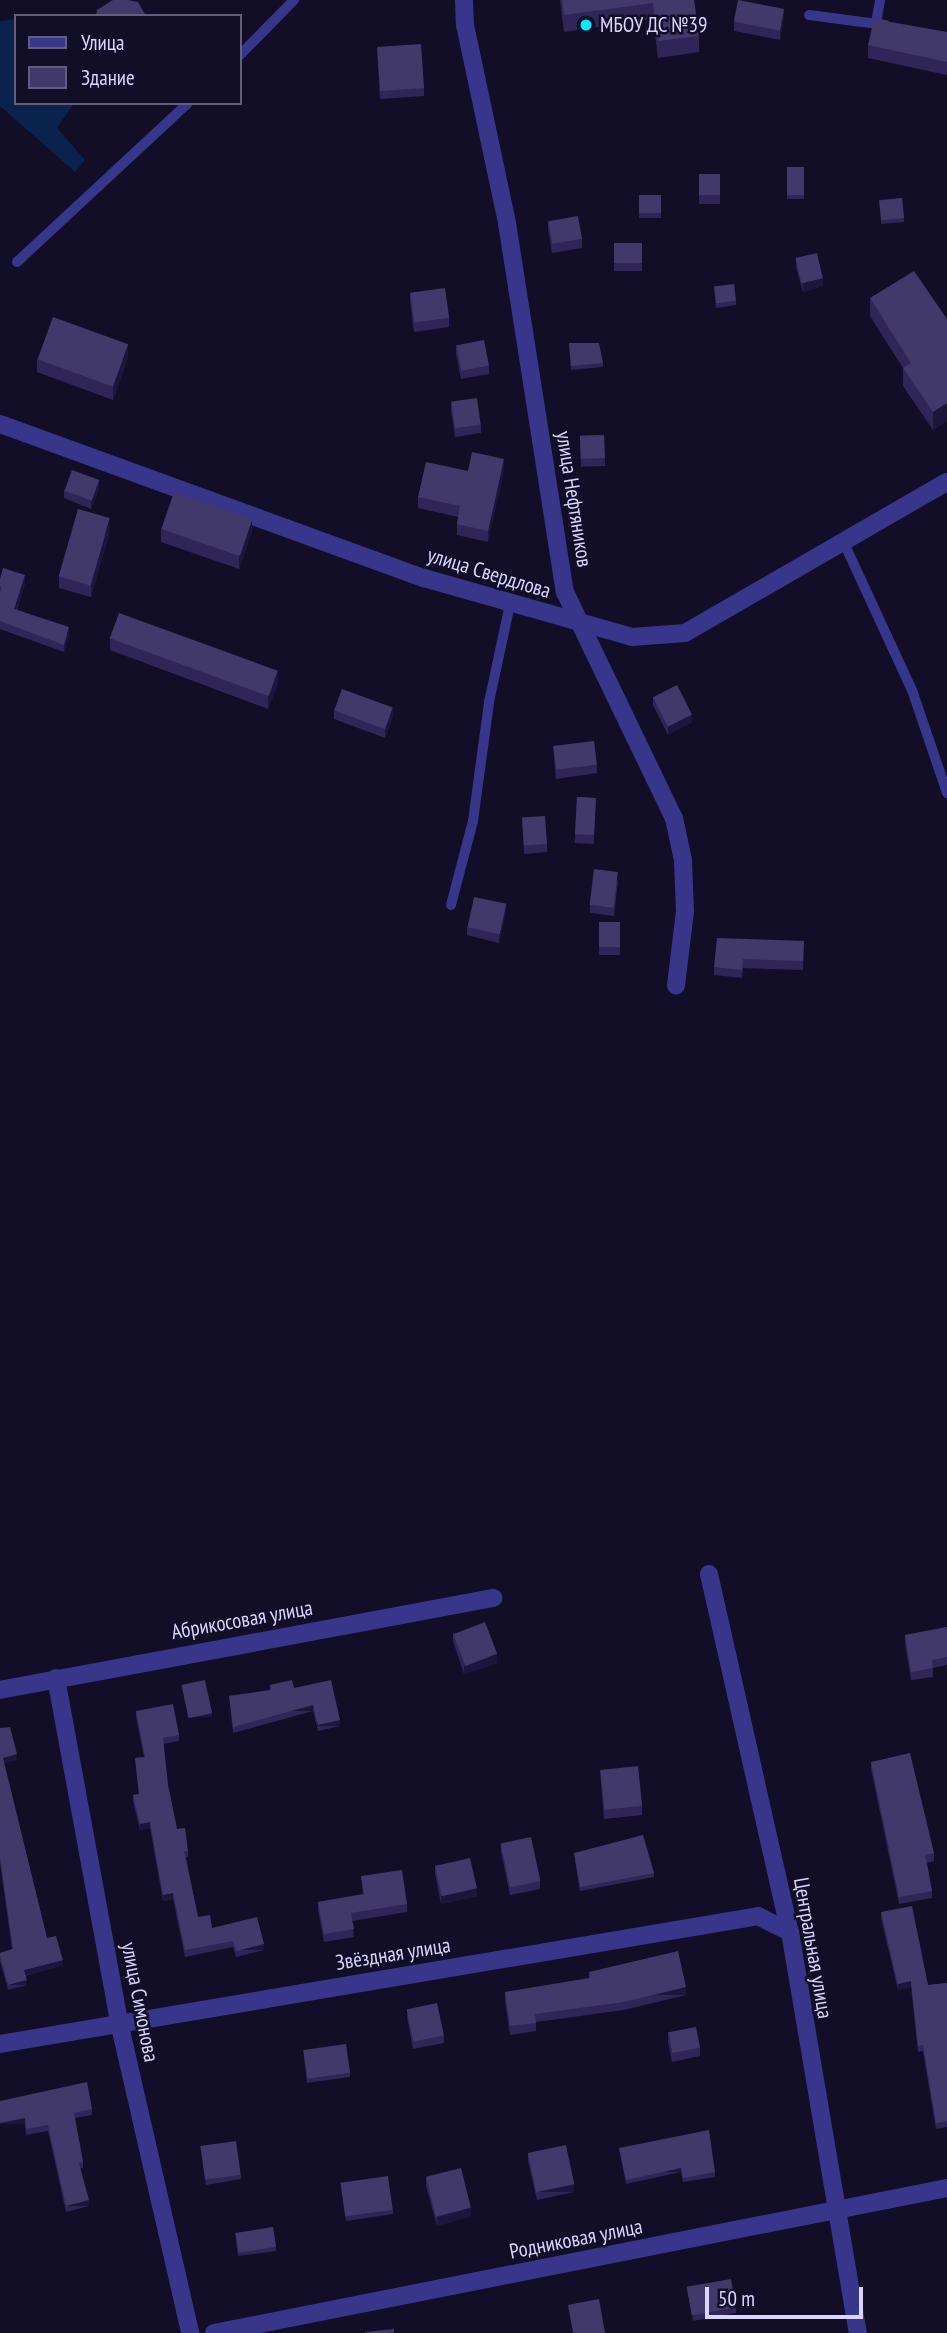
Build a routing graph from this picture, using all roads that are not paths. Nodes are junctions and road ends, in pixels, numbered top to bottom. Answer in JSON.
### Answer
{"nodes":[{"id":1,"x":294,"y":0,"type":"edge"},
{"id":2,"x":464,"y":0,"type":"edge"},
{"id":3,"x":880,"y":0,"type":"edge"},
{"id":4,"x":809,"y":15,"type":"dead end"},
{"id":5,"x":876,"y":23,"type":"junction"},
{"id":6,"x":900,"y":27,"type":"edge"},
{"id":7,"x":242,"y":53,"type":"edge"},
{"id":8,"x":186,"y":105,"type":"edge"},
{"id":9,"x":18,"y":262,"type":"dead end"},
{"id":10,"x":0,"y":424,"type":"edge"},
{"id":11,"x":947,"y":482,"type":"edge"},
{"id":12,"x":844,"y":543,"type":"junction"},
{"id":13,"x":510,"y":604,"type":"junction"},
{"id":14,"x":579,"y":625,"type":"junction"},
{"id":15,"x":947,"y":793,"type":"edge"},
{"id":16,"x":450,"y":905,"type":"dead end"},
{"id":17,"x":676,"y":985,"type":"dead end"},
{"id":18,"x":709,"y":1574,"type":"dead end"},
{"id":19,"x":493,"y":1598,"type":"dead end"},
{"id":20,"x":56,"y":1678,"type":"junction"},
{"id":21,"x":0,"y":1690,"type":"edge"},
{"id":22,"x":790,"y":1932,"type":"junction"},
{"id":23,"x":119,"y":2022,"type":"junction"},
{"id":24,"x":0,"y":2045,"type":"edge"},
{"id":25,"x":947,"y":2188,"type":"edge"},
{"id":26,"x":837,"y":2211,"type":"junction"},
{"id":27,"x":190,"y":2333,"type":"edge"},
{"id":28,"x":214,"y":2333,"type":"edge"},
{"id":29,"x":858,"y":2333,"type":"edge"}],
"edges":[{"from":1,"to":7,"type":"lane"},
{"from":2,"to":14,"type":"street","name":"улица Нефтяников"},
{"from":3,"to":5,"type":"lane"},
{"from":4,"to":5,"type":"lane"},
{"from":5,"to":6,"type":"lane"},
{"from":8,"to":9,"type":"lane"},
{"from":10,"to":13,"type":"street","name":"улица Свердлова"},
{"from":11,"to":12,"type":"street","name":"улица Свердлова"},
{"from":12,"to":14,"type":"street","name":"улица Свердлова"},
{"from":12,"to":15,"type":"lane"},
{"from":13,"to":14,"type":"street","name":"улица Свердлова"},
{"from":13,"to":16,"type":"lane"},
{"from":14,"to":17,"type":"street","name":"улица Нефтяников"},
{"from":18,"to":22,"type":"street","name":"Центральная улица"},
{"from":19,"to":20,"type":"street","name":"Абрикосовая улица"},
{"from":20,"to":21,"type":"street","name":"Абрикосовая улица"},
{"from":20,"to":23,"type":"street","name":"улица Симонова"},
{"from":22,"to":23,"type":"street","name":"Звёздная улица"},
{"from":22,"to":26,"type":"street","name":"Центральная улица"},
{"from":23,"to":24,"type":"street","name":"Звёздная улица"},
{"from":23,"to":27,"type":"street","name":"улица Симонова"},
{"from":25,"to":26,"type":"street","name":"Родниковая улица"},
{"from":26,"to":28,"type":"street","name":"Родниковая улица"},
{"from":26,"to":29,"type":"street","name":"Центральная улица"}]}
